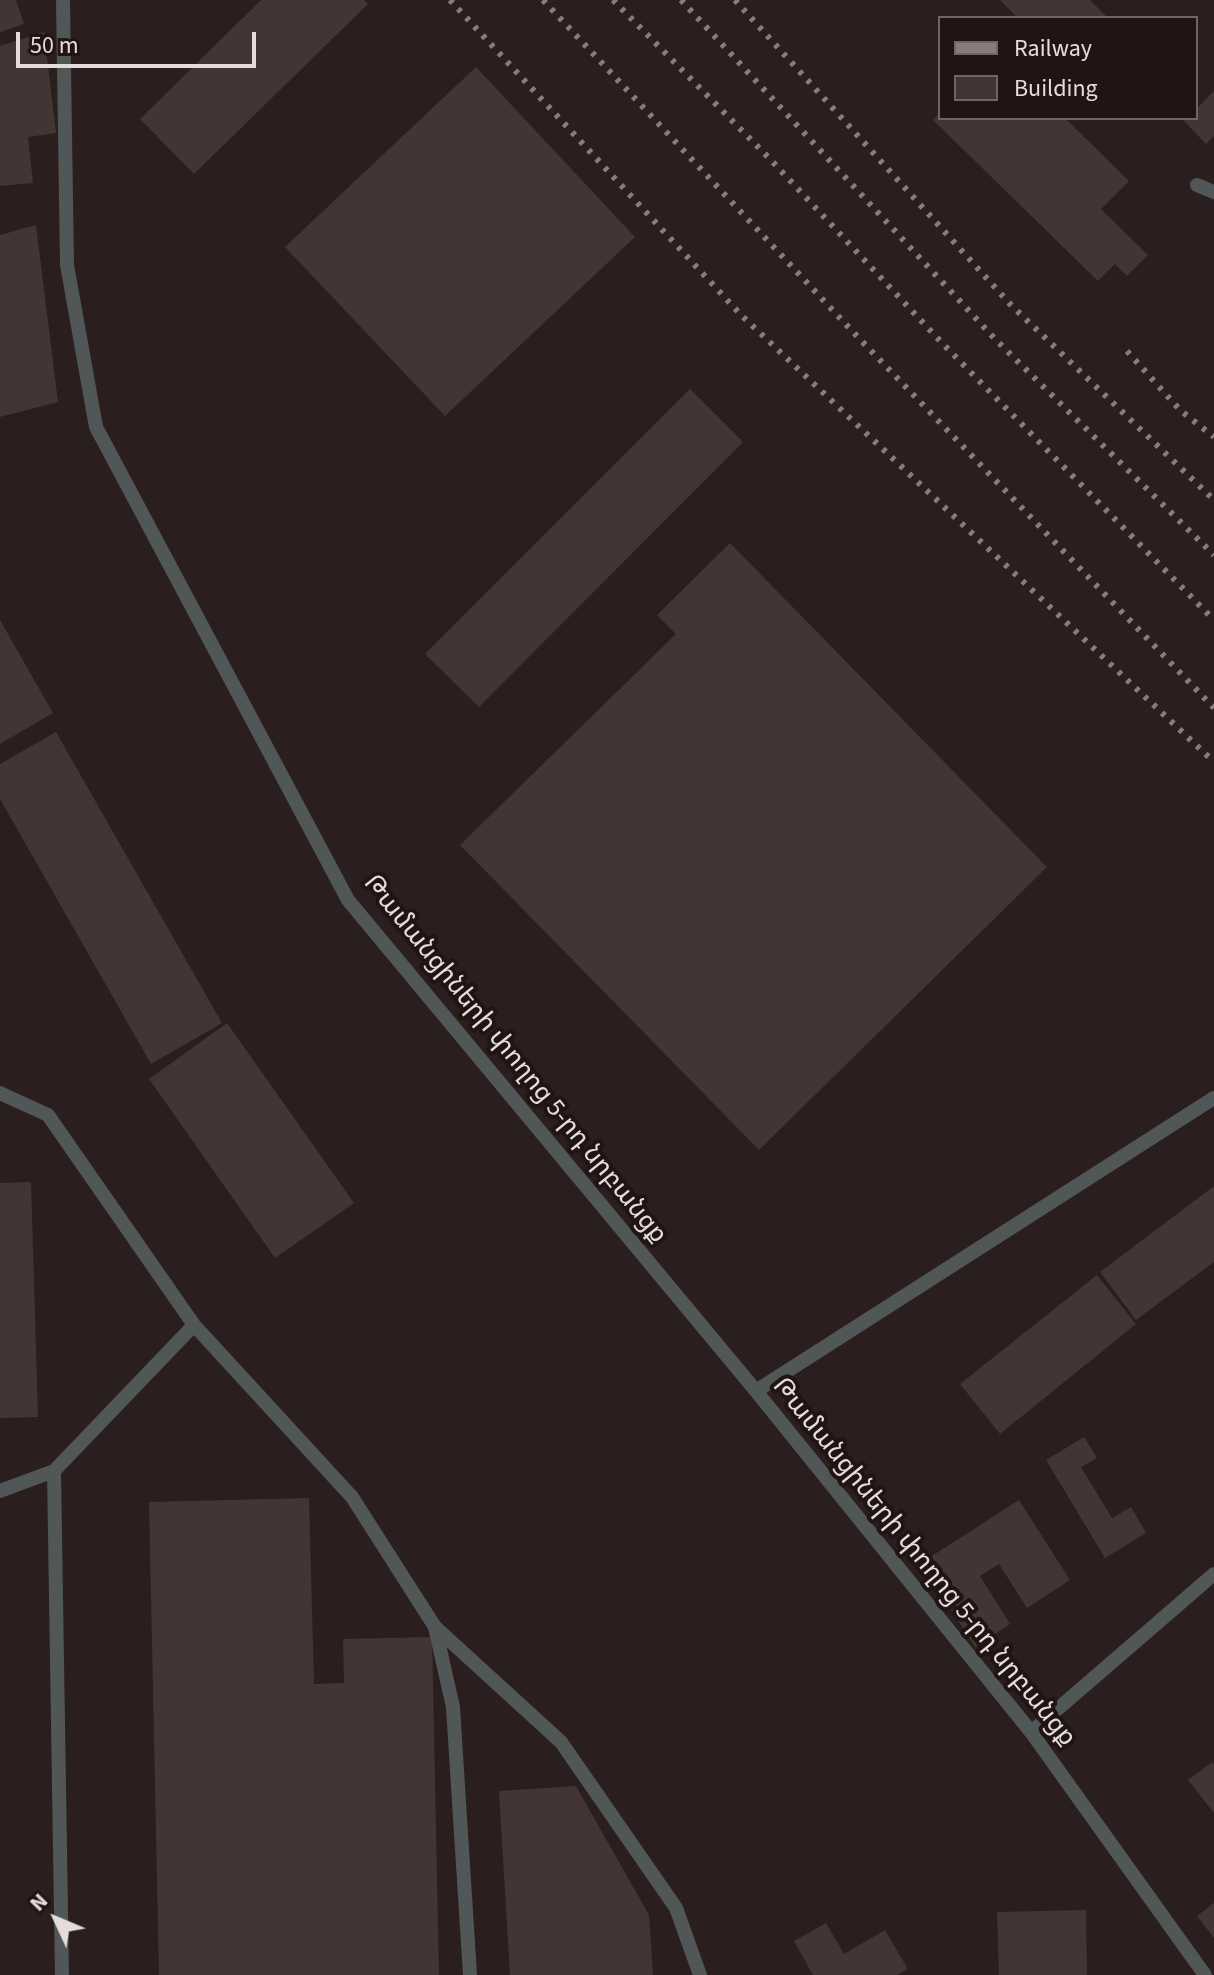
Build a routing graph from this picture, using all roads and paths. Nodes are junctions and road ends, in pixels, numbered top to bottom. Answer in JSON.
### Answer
{"nodes":[{"id":1,"x":63,"y":0,"type":"edge"},
{"id":2,"x":1197,"y":185,"type":"dead end"},
{"id":3,"x":1214,"y":192,"type":"edge"},
{"id":4,"x":0,"y":1093,"type":"edge"},
{"id":5,"x":1214,"y":1098,"type":"edge"},
{"id":6,"x":194,"y":1325,"type":"junction"},
{"id":7,"x":756,"y":1391,"type":"junction"},
{"id":8,"x":54,"y":1471,"type":"junction"},
{"id":9,"x":0,"y":1491,"type":"edge"},
{"id":10,"x":1214,"y":1574,"type":"edge"},
{"id":11,"x":435,"y":1627,"type":"junction"},
{"id":12,"x":1031,"y":1732,"type":"junction"},
{"id":13,"x":62,"y":1975,"type":"edge"},
{"id":14,"x":470,"y":1975,"type":"edge"},
{"id":15,"x":700,"y":1975,"type":"edge"},
{"id":16,"x":1205,"y":1975,"type":"edge"}],
"edges":[{"from":1,"to":7,"type":"lane","name":"Թամանցիների փողոց 5-րդ նրբանցք"},
{"from":2,"to":3,"type":"lane"},
{"from":4,"to":6,"type":"lane"},
{"from":5,"to":7,"type":"lane"},
{"from":6,"to":8,"type":"lane"},
{"from":6,"to":11,"type":"lane"},
{"from":7,"to":12,"type":"lane","name":"Թամանցիների փողոց 5-րդ նրբանցք"},
{"from":8,"to":9,"type":"lane"},
{"from":8,"to":13,"type":"lane"},
{"from":10,"to":12,"type":"lane"},
{"from":11,"to":14,"type":"lane"},
{"from":11,"to":15,"type":"lane"},
{"from":12,"to":16,"type":"lane","name":"Թամանցիների փողոց 5-րդ նրբանցք"}]}
